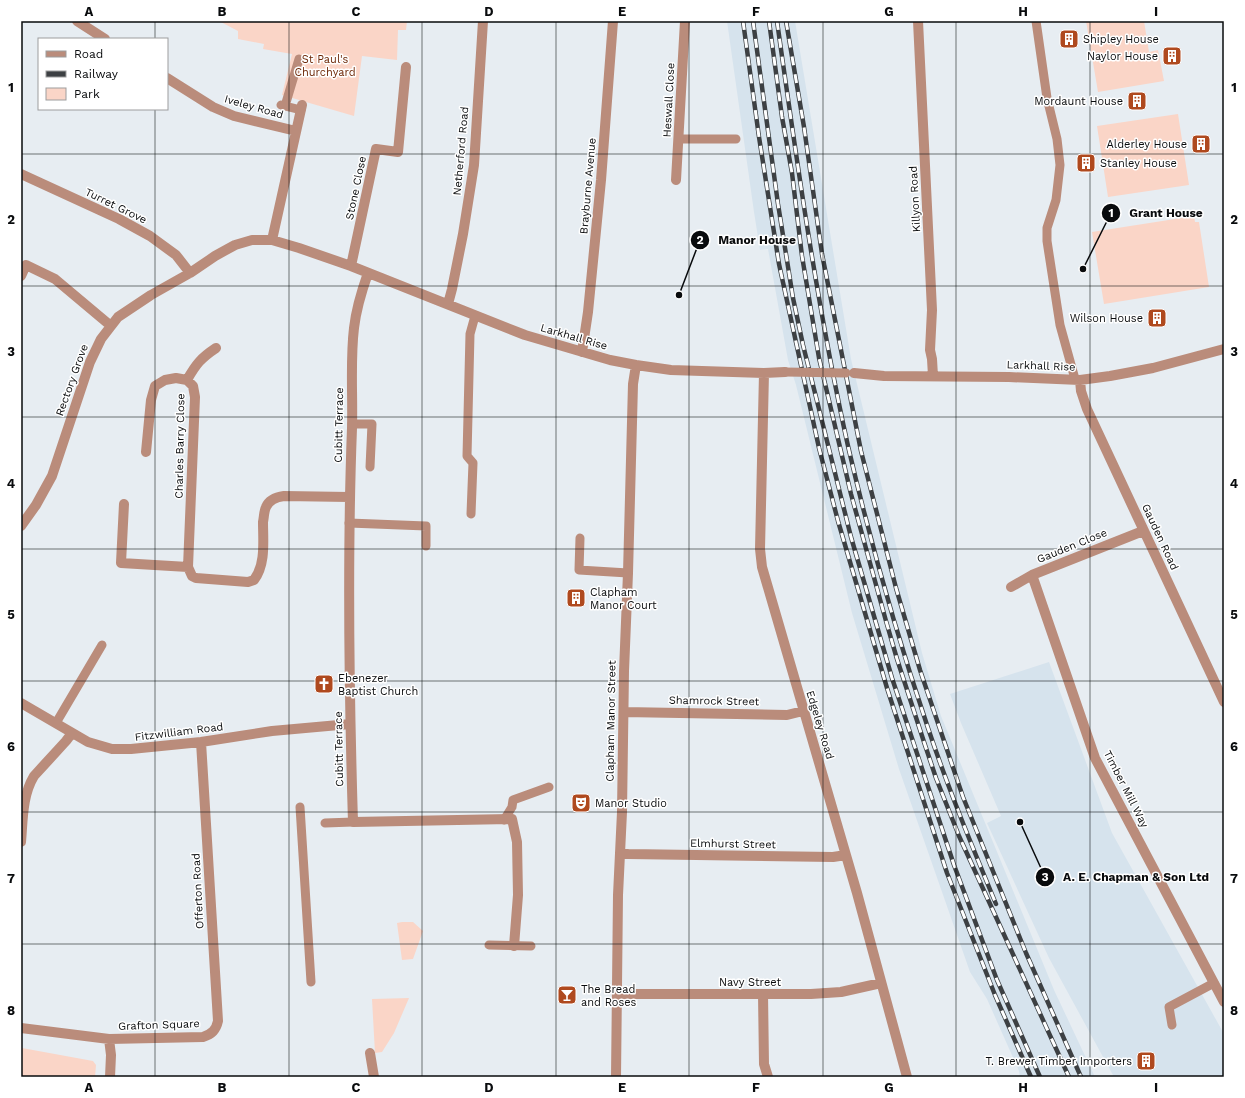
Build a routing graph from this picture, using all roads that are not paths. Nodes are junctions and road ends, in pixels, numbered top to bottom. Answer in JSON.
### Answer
{"nodes":[{"id":1,"x":77,"y":21,"type":"edge"},
{"id":2,"x":483,"y":21,"type":"edge"},
{"id":3,"x":613,"y":21,"type":"edge"},
{"id":4,"x":685,"y":21,"type":"edge"},
{"id":5,"x":918,"y":21,"type":"edge"},
{"id":6,"x":1036,"y":21,"type":"edge"},
{"id":7,"x":103,"y":38,"type":"edge"},
{"id":8,"x":299,"y":59,"type":"dead end"},
{"id":9,"x":406,"y":67,"type":"dead end"},
{"id":10,"x":168,"y":79,"type":"edge"},
{"id":11,"x":301,"y":108,"type":"joint"},
{"id":12,"x":296,"y":131,"type":"junction"},
{"id":13,"x":679,"y":139,"type":"junction"},
{"id":14,"x":736,"y":139,"type":"dead end"},
{"id":15,"x":21,"y":174,"type":"edge"},
{"id":16,"x":676,"y":180,"type":"dead end"},
{"id":17,"x":272,"y":240,"type":"junction"},
{"id":18,"x":351,"y":266,"type":"junction"},
{"id":19,"x":190,"y":273,"type":"junction"},
{"id":20,"x":368,"y":273,"type":"junction"},
{"id":21,"x":21,"y":276,"type":"edge"},
{"id":22,"x":448,"y":304,"type":"junction"},
{"id":23,"x":475,"y":316,"type":"junction"},
{"id":24,"x":110,"y":326,"type":"junction"},
{"id":25,"x":216,"y":348,"type":"dead end"},
{"id":26,"x":1224,"y":349,"type":"edge"},
{"id":27,"x":582,"y":352,"type":"junction"},
{"id":28,"x":636,"y":365,"type":"junction"},
{"id":29,"x":785,"y":372,"type":"joint"},
{"id":30,"x":764,"y":373,"type":"junction"},
{"id":31,"x":850,"y":373,"type":"joint"},
{"id":32,"x":932,"y":376,"type":"junction"},
{"id":33,"x":1077,"y":379,"type":"junction"},
{"id":34,"x":187,"y":380,"type":"junction"},
{"id":35,"x":352,"y":424,"type":"junction"},
{"id":36,"x":146,"y":452,"type":"dead end"},
{"id":37,"x":370,"y":467,"type":"dead end"},
{"id":38,"x":349,"y":498,"type":"junction"},
{"id":39,"x":124,"y":504,"type":"dead end"},
{"id":40,"x":471,"y":514,"type":"dead end"},
{"id":41,"x":349,"y":523,"type":"junction"},
{"id":42,"x":22,"y":524,"type":"edge"},
{"id":43,"x":1143,"y":531,"type":"junction"},
{"id":44,"x":580,"y":538,"type":"dead end"},
{"id":45,"x":426,"y":546,"type":"dead end"},
{"id":46,"x":188,"y":567,"type":"junction"},
{"id":47,"x":628,"y":573,"type":"junction"},
{"id":48,"x":1032,"y":575,"type":"junction"},
{"id":49,"x":1011,"y":586,"type":"dead end"},
{"id":50,"x":102,"y":645,"type":"dead end"},
{"id":51,"x":1224,"y":702,"type":"edge"},
{"id":52,"x":21,"y":703,"type":"edge"},
{"id":53,"x":803,"y":711,"type":"junction"},
{"id":54,"x":624,"y":712,"type":"junction"},
{"id":55,"x":56,"y":724,"type":"junction"},
{"id":56,"x":350,"y":724,"type":"junction"},
{"id":57,"x":72,"y":733,"type":"junction"},
{"id":58,"x":202,"y":742,"type":"junction"},
{"id":59,"x":549,"y":787,"type":"dead end"},
{"id":60,"x":300,"y":807,"type":"dead end"},
{"id":61,"x":504,"y":820,"type":"junction"},
{"id":62,"x":353,"y":822,"type":"junction"},
{"id":63,"x":325,"y":823,"type":"dead end"},
{"id":64,"x":21,"y":842,"type":"edge"},
{"id":65,"x":620,"y":853,"type":"junction"},
{"id":66,"x":846,"y":855,"type":"junction"},
{"id":67,"x":489,"y":945,"type":"dead end"},
{"id":68,"x":514,"y":946,"type":"junction"},
{"id":69,"x":531,"y":946,"type":"dead end"},
{"id":70,"x":311,"y":982,"type":"dead end"},
{"id":71,"x":881,"y":983,"type":"junction"},
{"id":72,"x":1214,"y":983,"type":"junction"},
{"id":73,"x":617,"y":994,"type":"junction"},
{"id":74,"x":763,"y":994,"type":"junction"},
{"id":75,"x":1224,"y":1002,"type":"edge"},
{"id":76,"x":1172,"y":1025,"type":"dead end"},
{"id":77,"x":21,"y":1028,"type":"edge"},
{"id":78,"x":209,"y":1035,"type":"joint"},
{"id":79,"x":109,"y":1039,"type":"junction"},
{"id":80,"x":370,"y":1053,"type":"dead end"},
{"id":81,"x":110,"y":1077,"type":"edge"},
{"id":82,"x":374,"y":1077,"type":"edge"},
{"id":83,"x":616,"y":1077,"type":"edge"},
{"id":84,"x":768,"y":1077,"type":"edge"},
{"id":85,"x":907,"y":1077,"type":"edge"}],
"edges":[{"from":1,"to":7,"type":"street"},
{"from":2,"to":22,"type":"street","name":"Netherford Road"},
{"from":3,"to":27,"type":"street","name":"Brayburne Avenue"},
{"from":4,"to":13,"type":"street","name":"Heswall Close"},
{"from":5,"to":32,"type":"street","name":"Killyon Road"},
{"from":6,"to":33,"type":"lane"},
{"from":8,"to":11,"type":"lane"},
{"from":9,"to":18,"type":"street","name":"Stone Close"},
{"from":10,"to":12,"type":"street","name":"Iveley Road"},
{"from":11,"to":12,"type":"street"},
{"from":12,"to":17,"type":"street"},
{"from":13,"to":14,"type":"lane"},
{"from":13,"to":16,"type":"street","name":"Heswall Close"},
{"from":15,"to":19,"type":"street","name":"Turret Grove"},
{"from":17,"to":18,"type":"street","name":"Rectory Grove"},
{"from":17,"to":19,"type":"street","name":"Rectory Grove"},
{"from":18,"to":20,"type":"street","name":"Rectory Grove"},
{"from":19,"to":24,"type":"street","name":"Rectory Grove"},
{"from":20,"to":22,"type":"street","name":"Larkhall Rise"},
{"from":20,"to":35,"type":"street","name":"Cubitt Terrace"},
{"from":21,"to":24,"type":"street"},
{"from":22,"to":23,"type":"street","name":"Larkhall Rise"},
{"from":23,"to":27,"type":"street","name":"Larkhall Rise"},
{"from":23,"to":40,"type":"lane"},
{"from":24,"to":42,"type":"street","name":"Rectory Grove"},
{"from":25,"to":34,"type":"street"},
{"from":26,"to":33,"type":"street","name":"Larkhall Rise"},
{"from":27,"to":28,"type":"street","name":"Larkhall Rise"},
{"from":28,"to":30,"type":"street","name":"Larkhall Rise"},
{"from":28,"to":47,"type":"street","name":"Clapham Manor Street"},
{"from":29,"to":30,"type":"street","name":"Larkhall Rise"},
{"from":29,"to":31,"type":"lane","bridge":true},
{"from":30,"to":53,"type":"street","name":"Edgeley Road"},
{"from":31,"to":32,"type":"street","name":"Larkhall Rise"},
{"from":32,"to":33,"type":"street","name":"Larkhall Rise"},
{"from":33,"to":43,"type":"street","name":"Gauden Road"},
{"from":34,"to":36,"type":"street","name":"Charles Barry Close"},
{"from":34,"to":46,"type":"street","name":"Charles Barry Close"},
{"from":35,"to":37,"type":"lane"},
{"from":35,"to":38,"type":"street","name":"Cubitt Terrace"},
{"from":38,"to":41,"type":"street","name":"Cubitt Terrace"},
{"from":38,"to":46,"type":"street"},
{"from":39,"to":46,"type":"street"},
{"from":41,"to":45,"type":"lane"},
{"from":41,"to":56,"type":"street","name":"Cubitt Terrace"},
{"from":43,"to":48,"type":"street","name":"Gauden Close"},
{"from":43,"to":51,"type":"street","name":"Gauden Road"},
{"from":44,"to":47,"type":"lane"},
{"from":47,"to":54,"type":"street","name":"Clapham Manor Street"},
{"from":48,"to":49,"type":"street","name":"Gauden Close"},
{"from":48,"to":72,"type":"street","name":"Timber Mill Way"},
{"from":50,"to":55,"type":"lane"},
{"from":52,"to":55,"type":"street","name":"Fitzwilliam Road"},
{"from":53,"to":54,"type":"street","name":"Shamrock Street"},
{"from":53,"to":66,"type":"street","name":"Edgeley Road"},
{"from":54,"to":65,"type":"street","name":"Clapham Manor Street"},
{"from":55,"to":57,"type":"street","name":"Fitzwilliam Road"},
{"from":56,"to":58,"type":"street","name":"Fitzwilliam Road"},
{"from":56,"to":62,"type":"street","name":"Cubitt Terrace"},
{"from":57,"to":58,"type":"street","name":"Fitzwilliam Road"},
{"from":57,"to":64,"type":"street"},
{"from":58,"to":78,"type":"street","name":"Offerton Road"},
{"from":59,"to":61,"type":"lane"},
{"from":60,"to":70,"type":"lane"},
{"from":61,"to":62,"type":"street"},
{"from":61,"to":68,"type":"street"},
{"from":62,"to":63,"type":"lane"},
{"from":65,"to":66,"type":"street","name":"Elmhurst Street"},
{"from":65,"to":73,"type":"street","name":"Clapham Manor Street"},
{"from":66,"to":71,"type":"street","name":"Edgeley Road"},
{"from":67,"to":68,"type":"lane"},
{"from":68,"to":69,"type":"lane"},
{"from":71,"to":74,"type":"street","name":"Navy Street"},
{"from":71,"to":85,"type":"street","name":"Edgeley Road"},
{"from":72,"to":75,"type":"street","name":"Timber Mill Way"},
{"from":72,"to":76,"type":"lane"},
{"from":73,"to":74,"type":"street","name":"Navy Street"},
{"from":73,"to":83,"type":"street","name":"Clapham Manor Street"},
{"from":74,"to":84,"type":"street"},
{"from":77,"to":79,"type":"street","name":"Grafton Square"},
{"from":78,"to":79,"type":"street","name":"Grafton Square"},
{"from":79,"to":81,"type":"street","name":"Grafton Square"},
{"from":80,"to":82,"type":"street"}]}
